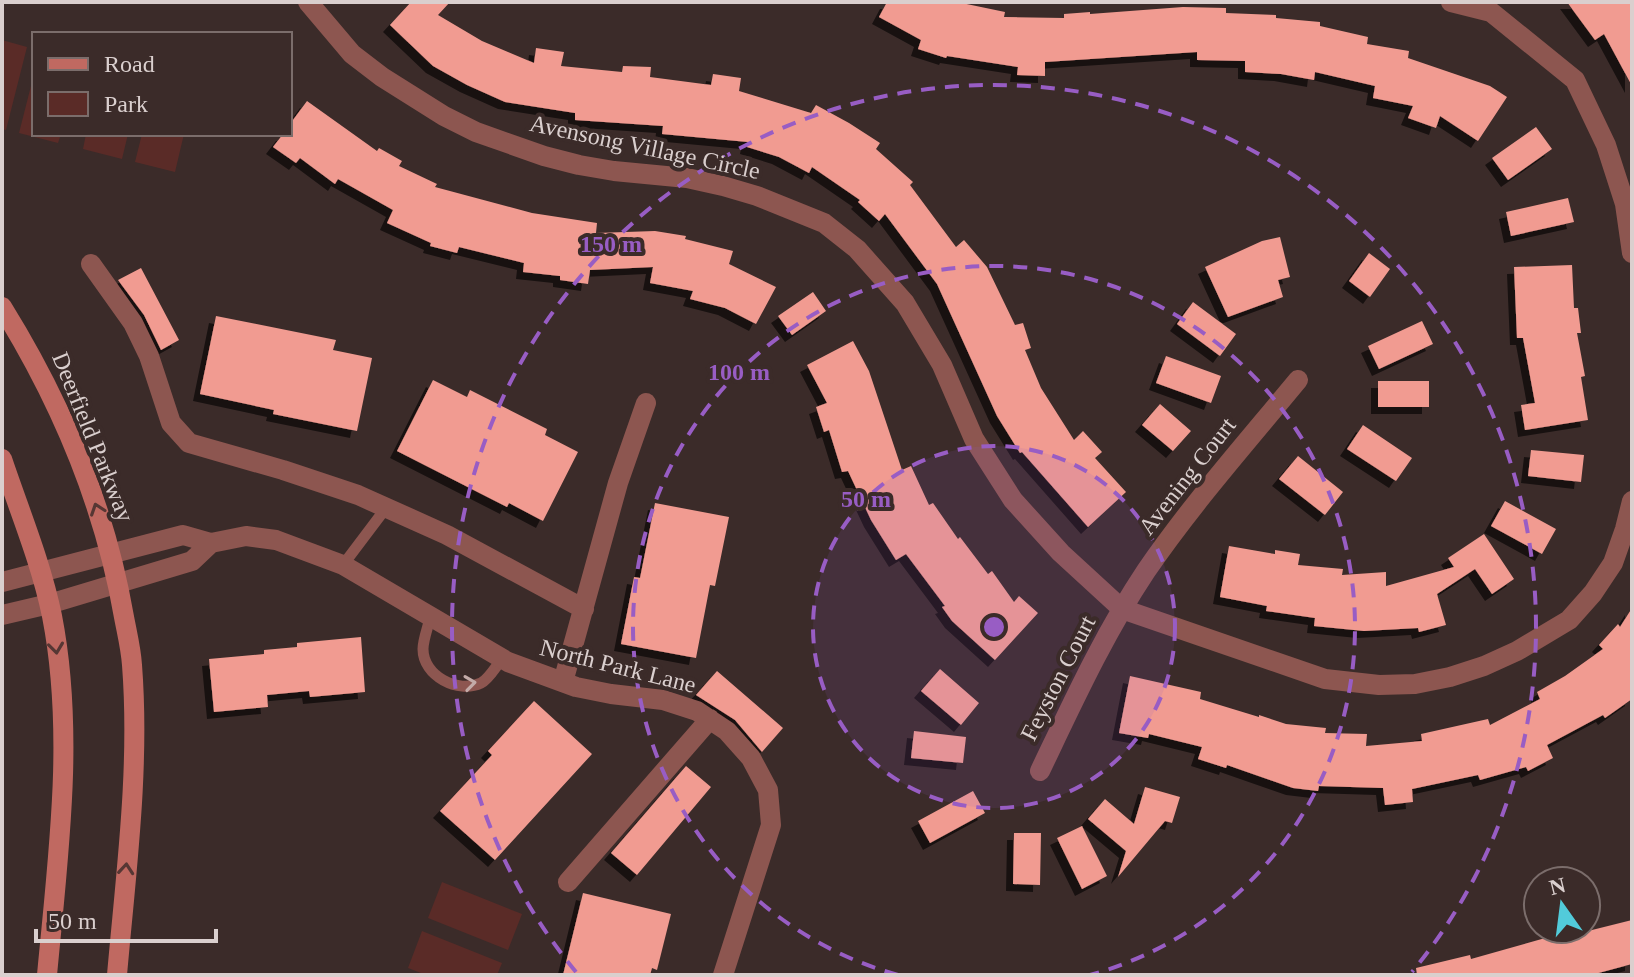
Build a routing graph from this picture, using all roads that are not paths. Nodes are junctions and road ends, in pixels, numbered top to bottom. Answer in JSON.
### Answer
{"nodes":[{"id":1,"x":308,"y":2,"type":"edge"},
{"id":2,"x":1451,"y":2,"type":"edge"},
{"id":3,"x":1493,"y":7,"type":"edge"},
{"id":4,"x":1623,"y":166,"type":"edge"},
{"id":5,"x":1632,"y":253,"type":"edge"},
{"id":6,"x":91,"y":264,"type":"dead end"},
{"id":7,"x":2,"y":307,"type":"edge"},
{"id":8,"x":1298,"y":380,"type":"dead end"},
{"id":9,"x":646,"y":403,"type":"dead end"},
{"id":10,"x":2,"y":459,"type":"edge"},
{"id":11,"x":1632,"y":501,"type":"edge"},
{"id":12,"x":386,"y":508,"type":"junction"},
{"id":13,"x":1629,"y":531,"type":"edge"},
{"id":14,"x":211,"y":543,"type":"junction"},
{"id":15,"x":112,"y":552,"type":"junction"},
{"id":16,"x":343,"y":565,"type":"junction"},
{"id":17,"x":40,"y":572,"type":"junction"},
{"id":18,"x":2,"y":582,"type":"edge"},
{"id":19,"x":118,"y":584,"type":"junction"},
{"id":20,"x":49,"y":604,"type":"junction"},
{"id":21,"x":584,"y":609,"type":"junction"},
{"id":22,"x":1122,"y":609,"type":"junction"},
{"id":23,"x":2,"y":615,"type":"edge"},
{"id":24,"x":430,"y":618,"type":"junction"},
{"id":25,"x":502,"y":659,"type":"junction"},
{"id":26,"x":563,"y":682,"type":"junction"},
{"id":27,"x":710,"y":719,"type":"junction"},
{"id":28,"x":1040,"y":771,"type":"dead end"},
{"id":29,"x":568,"y":882,"type":"dead end"},
{"id":30,"x":47,"y":975,"type":"edge"},
{"id":31,"x":117,"y":975,"type":"edge"},
{"id":32,"x":723,"y":975,"type":"edge"}],
"edges":[{"from":1,"to":22,"type":"street","name":"Avensong Village Circle"},
{"from":2,"to":3,"type":"street"},
{"from":3,"to":4,"type":"street"},
{"from":4,"to":5,"type":"street"},
{"from":6,"to":12,"type":"street"},
{"from":15,"to":7,"type":"main road","name":"Deerfield Parkway","one_way":true},
{"from":8,"to":22,"type":"street","name":"Avening Court"},
{"from":9,"to":21,"type":"street"},
{"from":10,"to":17,"type":"main road"},
{"from":11,"to":13,"type":"street","name":"Avensong Village Circle"},
{"from":12,"to":16,"type":"lane"},
{"from":12,"to":21,"type":"street"},
{"from":13,"to":22,"type":"street","name":"Avensong Village Circle"},
{"from":14,"to":15,"type":"street","name":"North Park Lane"},
{"from":14,"to":16,"type":"street","name":"North Park Lane"},
{"from":14,"to":19,"type":"street","name":"North Park Lane"},
{"from":15,"to":17,"type":"street","name":"North Park Lane"},
{"from":15,"to":19,"type":"main road","name":"Deerfield Parkway"},
{"from":16,"to":24,"type":"street","name":"North Park Lane"},
{"from":17,"to":18,"type":"street","name":"North Park Lane"},
{"from":17,"to":20,"type":"main road"},
{"from":19,"to":20,"type":"street","name":"North Park Lane"},
{"from":31,"to":19,"type":"main road","name":"Deerfield Parkway","one_way":true},
{"from":20,"to":23,"type":"street","name":"North Park Lane"},
{"from":20,"to":30,"type":"main road","one_way":true},
{"from":21,"to":26,"type":"street"},
{"from":22,"to":28,"type":"street","name":"Feyston Court"},
{"from":24,"to":25,"type":"street","name":"North Park Lane"},
{"from":24,"to":25,"type":"lane","one_way":true},
{"from":25,"to":26,"type":"street","name":"North Park Lane"},
{"from":26,"to":27,"type":"street","name":"North Park Lane"},
{"from":27,"to":29,"type":"street"},
{"from":27,"to":32,"type":"street","name":"North Park Lane"}]}
